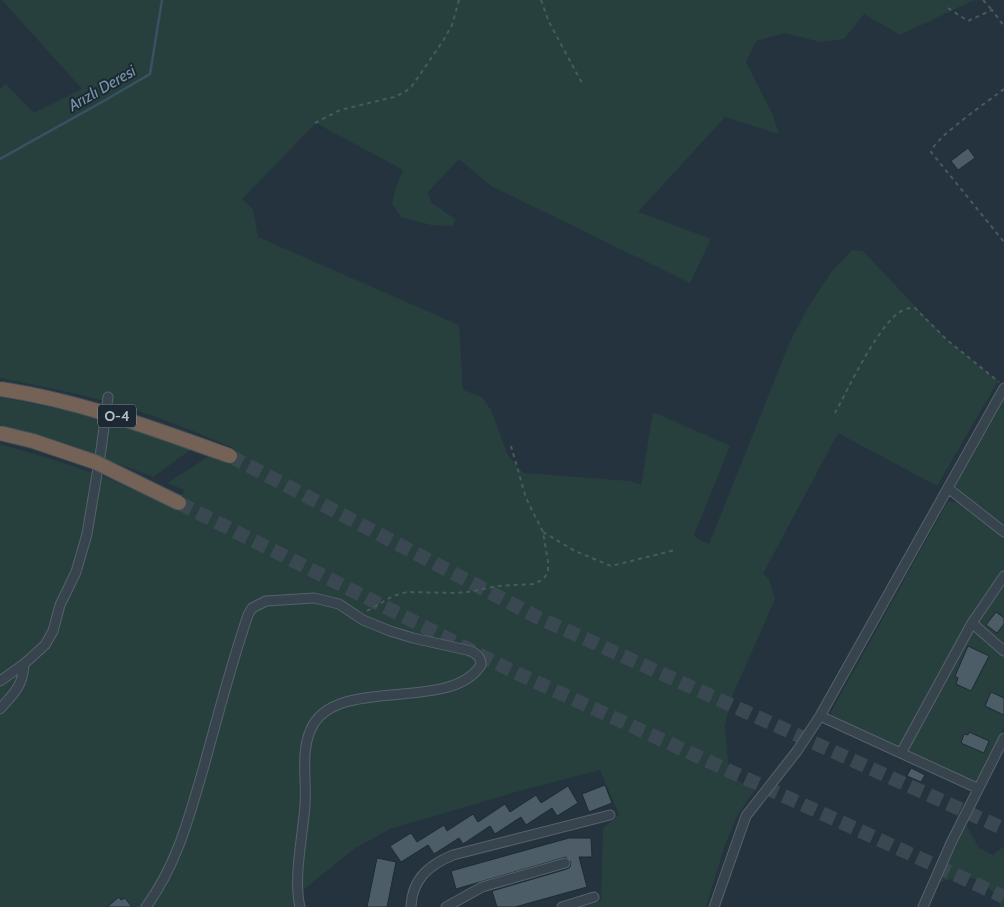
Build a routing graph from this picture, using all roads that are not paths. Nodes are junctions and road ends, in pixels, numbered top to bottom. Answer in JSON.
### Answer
{"nodes":[{"id":1,"x":1004,"y":387,"type":"edge"},
{"id":2,"x":0,"y":389,"type":"edge"},
{"id":3,"x":108,"y":397,"type":"dead end"},
{"id":4,"x":0,"y":433,"type":"edge"},
{"id":5,"x":230,"y":456,"type":"tunnel mouth"},
{"id":6,"x":948,"y":488,"type":"junction"},
{"id":7,"x":179,"y":502,"type":"tunnel mouth"},
{"id":8,"x":1004,"y":532,"type":"edge"},
{"id":9,"x":1004,"y":576,"type":"edge"},
{"id":10,"x":972,"y":623,"type":"junction"},
{"id":11,"x":1004,"y":651,"type":"edge"},
{"id":12,"x":24,"y":664,"type":"junction"},
{"id":13,"x":0,"y":682,"type":"edge"},
{"id":14,"x":0,"y":709,"type":"edge"},
{"id":15,"x":820,"y":716,"type":"junction"},
{"id":16,"x":1004,"y":738,"type":"edge"},
{"id":17,"x":901,"y":753,"type":"junction"},
{"id":18,"x":977,"y":788,"type":"junction"},
{"id":19,"x":610,"y":815,"type":"dead end"},
{"id":20,"x":565,"y":863,"type":"dead end"},
{"id":21,"x":594,"y":897,"type":"dead end"},
{"id":22,"x":146,"y":907,"type":"edge"},
{"id":23,"x":300,"y":907,"type":"edge"},
{"id":24,"x":411,"y":907,"type":"edge"},
{"id":25,"x":446,"y":907,"type":"edge"},
{"id":26,"x":562,"y":907,"type":"edge"},
{"id":27,"x":714,"y":907,"type":"edge"},
{"id":28,"x":923,"y":907,"type":"edge"}],
"edges":[{"from":1,"to":6,"type":"street"},
{"from":2,"to":5,"type":"highway","number":"O-4","bridge":true},
{"from":3,"to":12,"type":"street"},
{"from":4,"to":7,"type":"highway","bridge":true},
{"from":6,"to":8,"type":"street"},
{"from":6,"to":15,"type":"street"},
{"from":9,"to":10,"type":"street"},
{"from":10,"to":11,"type":"street"},
{"from":10,"to":17,"type":"street"},
{"from":12,"to":13,"type":"street"},
{"from":12,"to":14,"type":"street"},
{"from":15,"to":17,"type":"street"},
{"from":15,"to":27,"type":"street"},
{"from":16,"to":18,"type":"street"},
{"from":17,"to":18,"type":"street"},
{"from":18,"to":28,"type":"street"},
{"from":19,"to":24,"type":"street"},
{"from":20,"to":25,"type":"street"},
{"from":21,"to":26,"type":"street"},
{"from":22,"to":23,"type":"street"}]}
